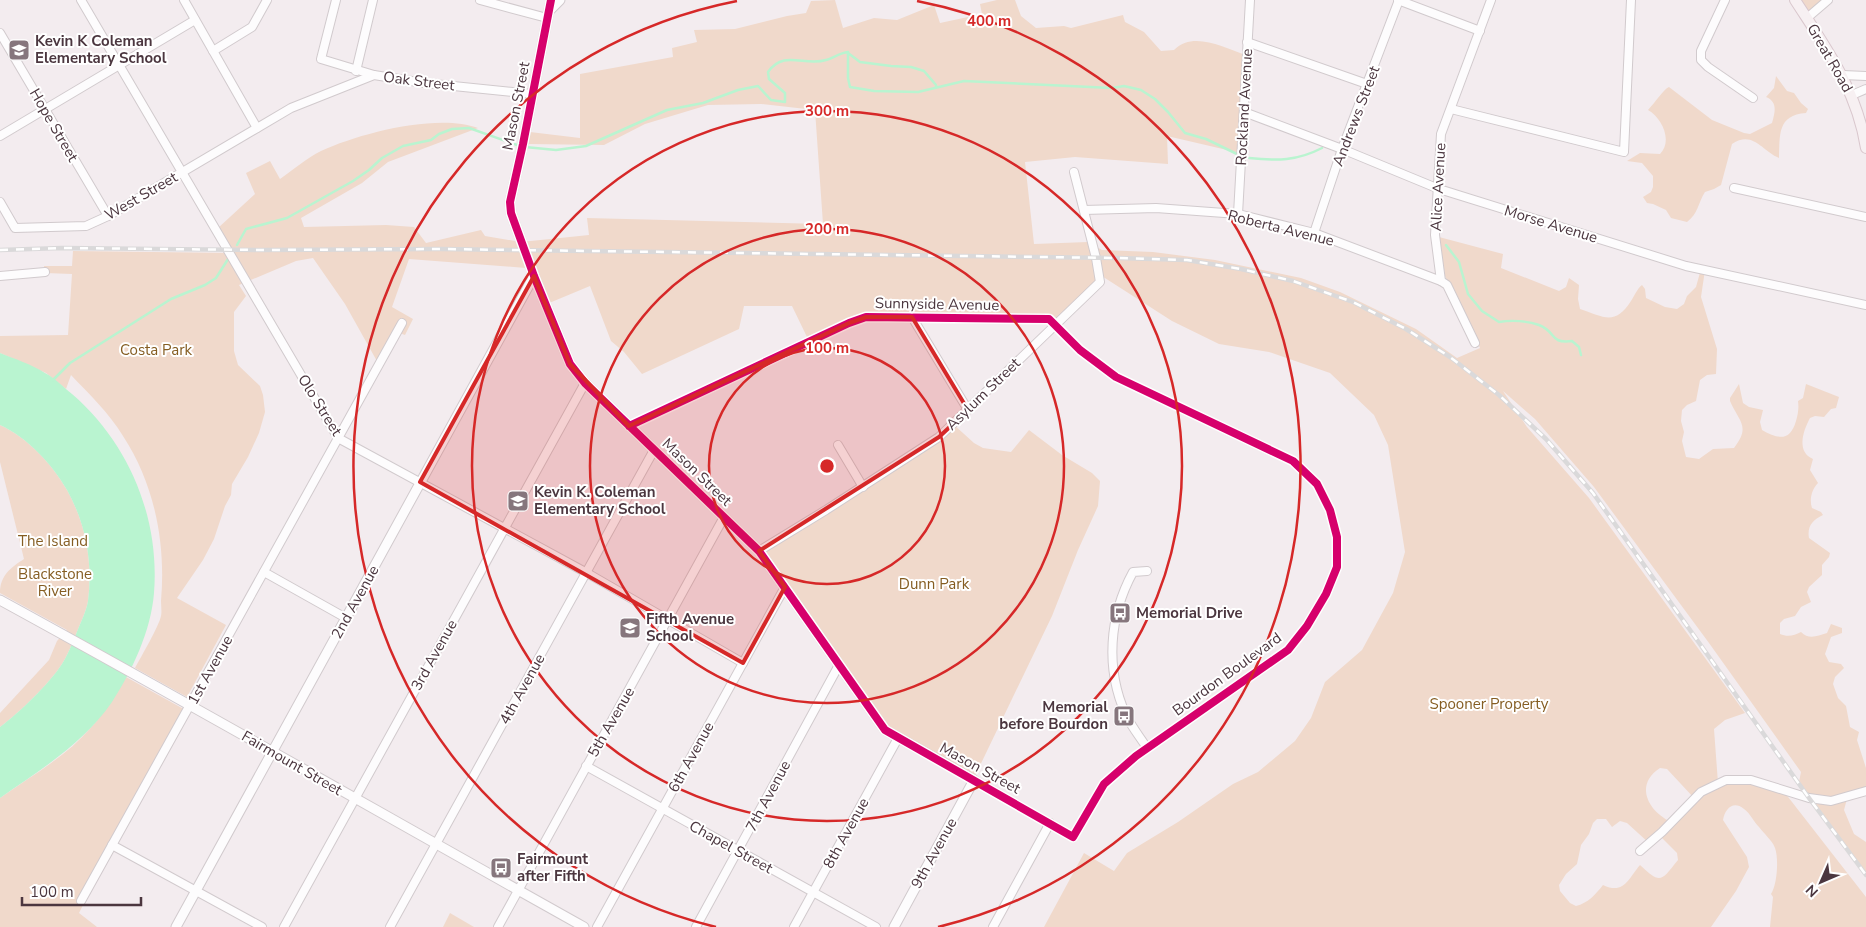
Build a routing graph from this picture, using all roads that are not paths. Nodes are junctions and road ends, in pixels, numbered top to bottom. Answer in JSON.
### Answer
{"nodes":[{"id":1,"x":81,"y":0,"type":"edge"},
{"id":2,"x":184,"y":0,"type":"edge"},
{"id":3,"x":267,"y":0,"type":"edge"},
{"id":4,"x":336,"y":0,"type":"edge"},
{"id":5,"x":373,"y":0,"type":"edge"},
{"id":6,"x":480,"y":0,"type":"edge"},
{"id":7,"x":551,"y":0,"type":"edge"},
{"id":8,"x":560,"y":0,"type":"edge"},
{"id":9,"x":1250,"y":0,"type":"edge"},
{"id":10,"x":1399,"y":0,"type":"edge"},
{"id":11,"x":1491,"y":0,"type":"edge"},
{"id":12,"x":1631,"y":0,"type":"edge"},
{"id":13,"x":1725,"y":0,"type":"edge"},
{"id":14,"x":1795,"y":0,"type":"edge"},
{"id":15,"x":1828,"y":0,"type":"edge"},
{"id":16,"x":548,"y":15,"type":"junction"},
{"id":17,"x":1807,"y":18,"type":"junction"},
{"id":18,"x":195,"y":20,"type":"junction"},
{"id":19,"x":1480,"y":31,"type":"junction"},
{"id":20,"x":0,"y":33,"type":"edge"},
{"id":21,"x":1247,"y":42,"type":"junction"},
{"id":22,"x":213,"y":51,"type":"junction"},
{"id":23,"x":120,"y":66,"type":"junction"},
{"id":24,"x":356,"y":71,"type":"junction"},
{"id":25,"x":374,"y":75,"type":"junction"},
{"id":26,"x":1843,"y":75,"type":"junction"},
{"id":27,"x":1866,"y":76,"type":"edge"},
{"id":28,"x":1368,"y":84,"type":"junction"},
{"id":29,"x":1866,"y":89,"type":"edge"},
{"id":30,"x":532,"y":94,"type":"junction"},
{"id":31,"x":1852,"y":95,"type":"junction"},
{"id":32,"x":1752,"y":98,"type":"dead end"},
{"id":33,"x":1451,"y":109,"type":"junction"},
{"id":34,"x":45,"y":110,"type":"junction"},
{"id":35,"x":1244,"y":112,"type":"junction"},
{"id":36,"x":257,"y":128,"type":"junction"},
{"id":37,"x":0,"y":136,"type":"edge"},
{"id":38,"x":1866,"y":144,"type":"edge"},
{"id":39,"x":1866,"y":148,"type":"edge"},
{"id":40,"x":1342,"y":149,"type":"junction"},
{"id":41,"x":182,"y":172,"type":"junction"},
{"id":42,"x":1074,"y":172,"type":"dead end"},
{"id":43,"x":1734,"y":188,"type":"dead end"},
{"id":44,"x":1439,"y":189,"type":"junction"},
{"id":45,"x":0,"y":202,"type":"edge"},
{"id":46,"x":1084,"y":210,"type":"junction"},
{"id":47,"x":1238,"y":214,"type":"junction"},
{"id":48,"x":108,"y":216,"type":"junction"},
{"id":49,"x":1866,"y":218,"type":"edge"},
{"id":50,"x":1314,"y":233,"type":"junction"},
{"id":51,"x":44,"y":272,"type":"dead end"},
{"id":52,"x":0,"y":276,"type":"edge"},
{"id":53,"x":534,"y":276,"type":"junction"},
{"id":54,"x":1441,"y":281,"type":"junction"},
{"id":55,"x":1866,"y":305,"type":"edge"},
{"id":56,"x":912,"y":317,"type":"junction"},
{"id":57,"x":402,"y":323,"type":"dead end"},
{"id":58,"x":1055,"y":326,"type":"junction"},
{"id":59,"x":1475,"y":343,"type":"dead end"},
{"id":60,"x":585,"y":383,"type":"junction"},
{"id":61,"x":968,"y":410,"type":"junction"},
{"id":62,"x":629,"y":426,"type":"junction"},
{"id":63,"x":338,"y":438,"type":"junction"},
{"id":64,"x":838,"y":445,"type":"dead end"},
{"id":65,"x":654,"y":450,"type":"junction"},
{"id":66,"x":420,"y":482,"type":"junction"},
{"id":67,"x":863,"y":487,"type":"junction"},
{"id":68,"x":724,"y":517,"type":"junction"},
{"id":69,"x":503,"y":528,"type":"junction"},
{"id":70,"x":759,"y":551,"type":"junction"},
{"id":71,"x":1147,"y":571,"type":"dead end"},
{"id":72,"x":264,"y":572,"type":"junction"},
{"id":73,"x":587,"y":573,"type":"junction"},
{"id":74,"x":785,"y":587,"type":"junction"},
{"id":75,"x":0,"y":600,"type":"edge"},
{"id":76,"x":346,"y":618,"type":"junction"},
{"id":77,"x":669,"y":620,"type":"junction"},
{"id":78,"x":744,"y":663,"type":"junction"},
{"id":79,"x":839,"y":665,"type":"junction"},
{"id":80,"x":191,"y":706,"type":"junction"},
{"id":81,"x":898,"y":738,"type":"junction"},
{"id":82,"x":1147,"y":748,"type":"junction"},
{"id":83,"x":272,"y":750,"type":"junction"},
{"id":84,"x":586,"y":766,"type":"junction"},
{"id":85,"x":974,"y":780,"type":"junction"},
{"id":86,"x":1866,"y":791,"type":"edge"},
{"id":87,"x":355,"y":799,"type":"junction"},
{"id":88,"x":662,"y":808,"type":"junction"},
{"id":89,"x":1050,"y":823,"type":"junction"},
{"id":90,"x":1073,"y":837,"type":"joint"},
{"id":91,"x":436,"y":844,"type":"junction"},
{"id":92,"x":112,"y":845,"type":"junction"},
{"id":93,"x":738,"y":851,"type":"junction"},
{"id":94,"x":1640,"y":851,"type":"dead end"},
{"id":95,"x":519,"y":890,"type":"junction"},
{"id":96,"x":196,"y":891,"type":"junction"},
{"id":97,"x":814,"y":893,"type":"junction"},
{"id":98,"x":81,"y":901,"type":"dead end"},
{"id":99,"x":176,"y":927,"type":"edge"},
{"id":100,"x":262,"y":927,"type":"edge"},
{"id":101,"x":284,"y":927,"type":"edge"},
{"id":102,"x":390,"y":927,"type":"edge"},
{"id":103,"x":498,"y":927,"type":"edge"},
{"id":104,"x":584,"y":927,"type":"edge"},
{"id":105,"x":597,"y":927,"type":"edge"},
{"id":106,"x":696,"y":927,"type":"edge"},
{"id":107,"x":794,"y":927,"type":"edge"},
{"id":108,"x":876,"y":927,"type":"edge"},
{"id":109,"x":894,"y":927,"type":"edge"},
{"id":110,"x":994,"y":927,"type":"edge"}],
"edges":[{"from":1,"to":23,"type":"street","name":"Olo Street"},
{"from":2,"to":18,"type":"street"},
{"from":3,"to":22,"type":"street"},
{"from":4,"to":24,"type":"street"},
{"from":5,"to":24,"type":"street"},
{"from":6,"to":16,"type":"street"},
{"from":7,"to":16,"type":"street","name":"Mason Street"},
{"from":8,"to":16,"type":"street"},
{"from":9,"to":21,"type":"street","name":"Rockland Avenue"},
{"from":10,"to":19,"type":"street"},
{"from":10,"to":28,"type":"street","name":"Andrews Street"},
{"from":11,"to":19,"type":"street","name":"Alice Avenue"},
{"from":12,"to":33,"type":"street"},
{"from":13,"to":32,"type":"street"},
{"from":14,"to":17,"type":"main road","name":"Great Road"},
{"from":15,"to":17,"type":"street"},
{"from":16,"to":30,"type":"street","name":"Mason Street"},
{"from":17,"to":26,"type":"main road","name":"Great Road"},
{"from":18,"to":22,"type":"street"},
{"from":18,"to":23,"type":"street"},
{"from":19,"to":33,"type":"street","name":"Alice Avenue"},
{"from":20,"to":34,"type":"street","name":"Hope Street"},
{"from":21,"to":28,"type":"street"},
{"from":21,"to":35,"type":"street","name":"Rockland Avenue"},
{"from":22,"to":36,"type":"street"},
{"from":23,"to":34,"type":"street"},
{"from":23,"to":41,"type":"street","name":"Olo Street"},
{"from":24,"to":25,"type":"street"},
{"from":25,"to":30,"type":"street","name":"Oak Street"},
{"from":25,"to":36,"type":"street","name":"Oak Street"},
{"from":26,"to":27,"type":"street"},
{"from":26,"to":31,"type":"main road","name":"Great Road"},
{"from":28,"to":40,"type":"street","name":"Andrews Street"},
{"from":29,"to":31,"type":"street"},
{"from":30,"to":53,"type":"street","name":"Mason Street"},
{"from":31,"to":38,"type":"main road","name":"Great Road"},
{"from":33,"to":44,"type":"street","name":"Alice Avenue"},
{"from":34,"to":37,"type":"street"},
{"from":34,"to":48,"type":"street","name":"Hope Street"},
{"from":35,"to":40,"type":"street","name":"Morse Avenue"},
{"from":35,"to":47,"type":"street","name":"Rockland Avenue"},
{"from":36,"to":41,"type":"street","name":"West Street"},
{"from":38,"to":39,"type":"main road","name":"Great Road"},
{"from":40,"to":44,"type":"street","name":"Morse Avenue"},
{"from":40,"to":50,"type":"street","name":"Andrews Street"},
{"from":41,"to":48,"type":"street","name":"West Street"},
{"from":41,"to":63,"type":"street","name":"Olo Street"},
{"from":42,"to":46,"type":"street","name":"Asylum Street"},
{"from":43,"to":49,"type":"street"},
{"from":44,"to":54,"type":"street","name":"Alice Avenue"},
{"from":44,"to":55,"type":"street","name":"Morse Avenue"},
{"from":45,"to":48,"type":"street","name":"West Street"},
{"from":46,"to":47,"type":"street","name":"Roberta Avenue"},
{"from":46,"to":58,"type":"street","name":"Asylum Street"},
{"from":47,"to":50,"type":"street","name":"Roberta Avenue"},
{"from":50,"to":54,"type":"street","name":"Roberta Avenue"},
{"from":51,"to":52,"type":"street"},
{"from":53,"to":60,"type":"street","name":"Mason Street"},
{"from":53,"to":66,"type":"street","name":"2nd Avenue"},
{"from":54,"to":59,"type":"street","name":"Alice Avenue"},
{"from":56,"to":58,"type":"street","name":"Sunnyside Avenue"},
{"from":56,"to":61,"type":"street"},
{"from":56,"to":62,"type":"street","name":"Sunnyside Avenue"},
{"from":57,"to":63,"type":"street","name":"1st Avenue"},
{"from":58,"to":61,"type":"street","name":"Asylum Street"},
{"from":58,"to":82,"type":"street","name":"Bourdon Boulevard"},
{"from":60,"to":62,"type":"street","name":"Mason Street"},
{"from":60,"to":69,"type":"street","name":"3rd Avenue"},
{"from":61,"to":67,"type":"street","name":"Asylum Street"},
{"from":62,"to":65,"type":"street","name":"Mason Street"},
{"from":63,"to":66,"type":"street","name":"Olo Street"},
{"from":63,"to":72,"type":"street","name":"1st Avenue"},
{"from":64,"to":67,"type":"street"},
{"from":65,"to":68,"type":"street","name":"Mason Street"},
{"from":65,"to":73,"type":"street","name":"4th Avenue"},
{"from":66,"to":69,"type":"street","name":"Olo Street"},
{"from":66,"to":76,"type":"street","name":"2nd Avenue"},
{"from":67,"to":70,"type":"street","name":"Asylum Street"},
{"from":68,"to":70,"type":"street","name":"Mason Street"},
{"from":68,"to":77,"type":"street","name":"5th Avenue"},
{"from":69,"to":73,"type":"street","name":"Olo Street"},
{"from":69,"to":87,"type":"street","name":"3rd Avenue"},
{"from":70,"to":74,"type":"street","name":"Mason Street"},
{"from":71,"to":82,"type":"street"},
{"from":72,"to":76,"type":"street"},
{"from":72,"to":80,"type":"street","name":"1st Avenue"},
{"from":73,"to":77,"type":"street","name":"Olo Street"},
{"from":73,"to":91,"type":"street","name":"4th Avenue"},
{"from":74,"to":78,"type":"street","name":"6th Avenue"},
{"from":74,"to":79,"type":"street","name":"Mason Street"},
{"from":75,"to":80,"type":"street","name":"Fairmount Street"},
{"from":76,"to":83,"type":"street","name":"2nd Avenue"},
{"from":77,"to":78,"type":"street","name":"Olo Street"},
{"from":77,"to":84,"type":"street","name":"5th Avenue"},
{"from":78,"to":88,"type":"street","name":"6th Avenue"},
{"from":79,"to":81,"type":"street","name":"Mason Street"},
{"from":79,"to":93,"type":"street","name":"7th Avenue"},
{"from":80,"to":83,"type":"street","name":"Fairmount Street"},
{"from":80,"to":92,"type":"street","name":"1st Avenue"},
{"from":81,"to":85,"type":"street","name":"Mason Street"},
{"from":81,"to":97,"type":"street","name":"8th Avenue"},
{"from":82,"to":90,"type":"street","name":"Bourdon Boulevard"},
{"from":83,"to":87,"type":"street","name":"Fairmount Street"},
{"from":83,"to":96,"type":"street","name":"2nd Avenue"},
{"from":84,"to":88,"type":"street","name":"Chapel Street"},
{"from":84,"to":95,"type":"street","name":"5th Avenue"},
{"from":85,"to":89,"type":"street","name":"Mason Street"},
{"from":85,"to":109,"type":"street","name":"9th Avenue"},
{"from":86,"to":94,"type":"street"},
{"from":87,"to":91,"type":"street","name":"Fairmount Street"},
{"from":87,"to":101,"type":"street","name":"3rd Avenue"},
{"from":88,"to":93,"type":"street","name":"Chapel Street"},
{"from":88,"to":105,"type":"street","name":"6th Avenue"},
{"from":89,"to":90,"type":"street","name":"Mason Street"},
{"from":89,"to":110,"type":"street"},
{"from":91,"to":95,"type":"street","name":"Fairmount Street"},
{"from":91,"to":102,"type":"street","name":"4th Avenue"},
{"from":92,"to":96,"type":"street"},
{"from":92,"to":98,"type":"street","name":"1st Avenue"},
{"from":93,"to":97,"type":"street","name":"Chapel Street"},
{"from":93,"to":106,"type":"street","name":"7th Avenue"},
{"from":95,"to":103,"type":"street","name":"5th Avenue"},
{"from":95,"to":104,"type":"street","name":"Fairmount Street"},
{"from":96,"to":99,"type":"street","name":"2nd Avenue"},
{"from":96,"to":100,"type":"street"},
{"from":97,"to":107,"type":"street","name":"8th Avenue"},
{"from":97,"to":108,"type":"street","name":"Chapel Street"}]}
